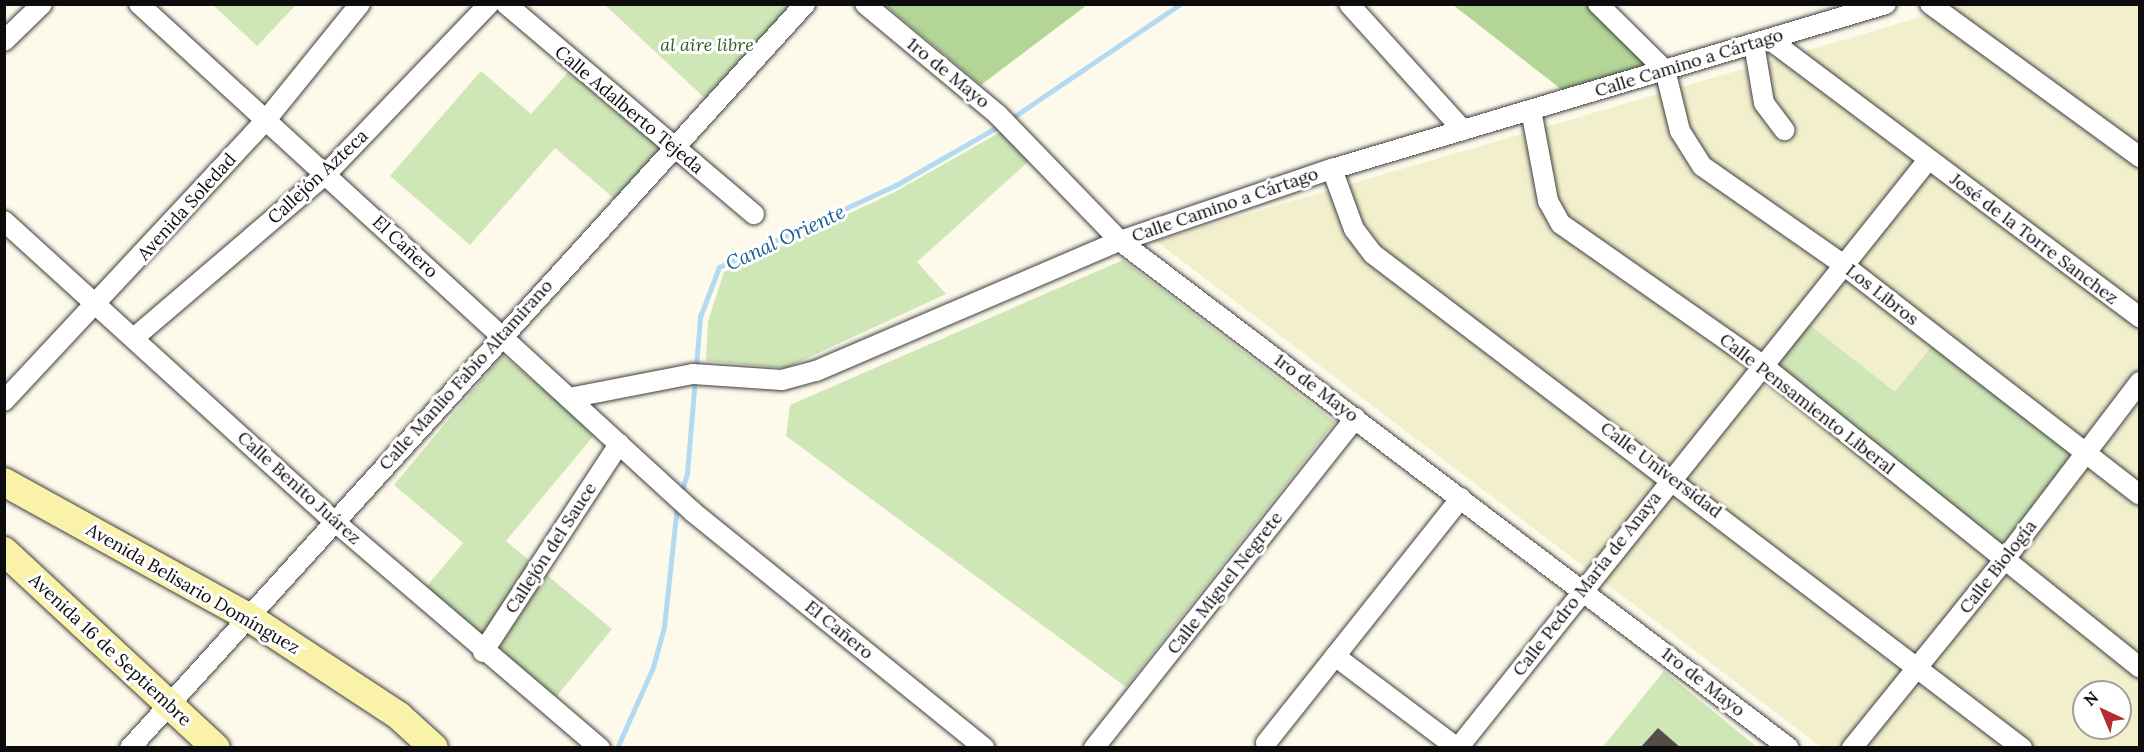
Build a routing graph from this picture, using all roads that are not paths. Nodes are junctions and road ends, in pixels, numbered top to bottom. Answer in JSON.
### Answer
{"nodes":[{"id":1,"x":42,"y":4,"type":"edge"},
{"id":2,"x":139,"y":4,"type":"edge"},
{"id":3,"x":360,"y":4,"type":"edge"},
{"id":4,"x":489,"y":4,"type":"edge"},
{"id":5,"x":506,"y":4,"type":"edge"},
{"id":6,"x":805,"y":4,"type":"edge"},
{"id":7,"x":865,"y":4,"type":"edge"},
{"id":8,"x":1376,"y":4,"type":"edge"},
{"id":9,"x":1598,"y":4,"type":"edge"},
{"id":10,"x":1886,"y":4,"type":"edge"},
{"id":11,"x":1930,"y":4,"type":"edge"},
{"id":12,"x":1353,"y":8,"type":"edge"},
{"id":13,"x":4,"y":41,"type":"edge"},
{"id":14,"x":1762,"y":41,"type":"junction"},
{"id":15,"x":1665,"y":70,"type":"junction"},
{"id":16,"x":1531,"y":110,"type":"junction"},
{"id":17,"x":266,"y":120,"type":"junction"},
{"id":18,"x":1463,"y":130,"type":"junction"},
{"id":19,"x":1785,"y":130,"type":"dead end"},
{"id":20,"x":675,"y":150,"type":"junction"},
{"id":21,"x":2139,"y":157,"type":"edge"},
{"id":22,"x":1928,"y":160,"type":"junction"},
{"id":23,"x":1332,"y":169,"type":"junction"},
{"id":24,"x":326,"y":174,"type":"junction"},
{"id":25,"x":754,"y":214,"type":"dead end"},
{"id":26,"x":4,"y":221,"type":"edge"},
{"id":27,"x":1120,"y":241,"type":"junction"},
{"id":28,"x":1840,"y":263,"type":"junction"},
{"id":29,"x":98,"y":305,"type":"junction"},
{"id":30,"x":2139,"y":318,"type":"edge"},
{"id":31,"x":501,"y":335,"type":"junction"},
{"id":32,"x":135,"y":337,"type":"junction"},
{"id":33,"x":1761,"y":364,"type":"junction"},
{"id":34,"x":2139,"y":382,"type":"edge"},
{"id":35,"x":569,"y":398,"type":"junction"},
{"id":36,"x":4,"y":401,"type":"edge"},
{"id":37,"x":1356,"y":418,"type":"junction"},
{"id":38,"x":619,"y":444,"type":"junction"},
{"id":39,"x":2086,"y":453,"type":"junction"},
{"id":40,"x":1671,"y":478,"type":"junction"},
{"id":41,"x":4,"y":482,"type":"edge"},
{"id":42,"x":2139,"y":495,"type":"edge"},
{"id":43,"x":1461,"y":498,"type":"junction"},
{"id":44,"x":334,"y":521,"type":"junction"},
{"id":45,"x":4,"y":551,"type":"edge"},
{"id":46,"x":2005,"y":559,"type":"junction"},
{"id":47,"x":1583,"y":589,"type":"junction"},
{"id":48,"x":247,"y":616,"type":"junction"},
{"id":49,"x":483,"y":652,"type":"junction"},
{"id":50,"x":1335,"y":656,"type":"junction"},
{"id":51,"x":1919,"y":666,"type":"junction"},
{"id":52,"x":2139,"y":668,"type":"edge"},
{"id":53,"x":168,"y":705,"type":"junction"},
{"id":54,"x":1266,"y":743,"type":"dead end"},
{"id":55,"x":130,"y":747,"type":"edge"},
{"id":56,"x":216,"y":747,"type":"edge"},
{"id":57,"x":434,"y":747,"type":"edge"},
{"id":58,"x":600,"y":747,"type":"edge"},
{"id":59,"x":984,"y":747,"type":"edge"},
{"id":60,"x":1094,"y":747,"type":"edge"},
{"id":61,"x":1458,"y":747,"type":"edge"},
{"id":62,"x":1789,"y":747,"type":"edge"},
{"id":63,"x":1852,"y":747,"type":"edge"},
{"id":64,"x":2022,"y":747,"type":"edge"}],
"edges":[{"from":1,"to":13,"type":"street"},
{"from":2,"to":17,"type":"street","name":"El Cañero"},
{"from":3,"to":17,"type":"street","name":"Avenida Soledad"},
{"from":4,"to":24,"type":"street","name":"Callejón Azteca"},
{"from":5,"to":20,"type":"street","name":"Calle Adalberto Tejeda"},
{"from":6,"to":20,"type":"street","name":"Calle Manlio Fabio Altamirano"},
{"from":7,"to":27,"type":"street","name":"1ro de Mayo"},
{"from":8,"to":12,"type":"street"},
{"from":9,"to":15,"type":"street"},
{"from":10,"to":14,"type":"street","name":"Calle Camino a Cártago"},
{"from":11,"to":21,"type":"street"},
{"from":12,"to":18,"type":"street"},
{"from":14,"to":15,"type":"street","name":"Calle Camino a Cártago"},
{"from":14,"to":19,"type":"street"},
{"from":14,"to":22,"type":"street","name":"José de la Torre Sanchez"},
{"from":15,"to":16,"type":"street","name":"Calle Camino a Cártago"},
{"from":15,"to":28,"type":"street","name":"Los Libros"},
{"from":16,"to":18,"type":"street","name":"Calle Camino a Cártago"},
{"from":16,"to":33,"type":"street","name":"Calle Pensamiento Liberal"},
{"from":17,"to":24,"type":"street","name":"El Cañero"},
{"from":17,"to":29,"type":"street","name":"Avenida Soledad"},
{"from":18,"to":23,"type":"street","name":"Calle Camino a Cártago"},
{"from":20,"to":25,"type":"street","name":"Calle Adalberto Tejeda"},
{"from":20,"to":31,"type":"street","name":"Calle Manlio Fabio Altamirano"},
{"from":22,"to":28,"type":"street","name":"Calle Pedro María de Anaya"},
{"from":22,"to":30,"type":"street","name":"José de la Torre Sanchez"},
{"from":23,"to":27,"type":"street","name":"Calle Camino a Cártago"},
{"from":23,"to":40,"type":"street","name":"Calle Universidad"},
{"from":24,"to":31,"type":"street","name":"El Cañero"},
{"from":24,"to":32,"type":"street","name":"Callejón Azteca"},
{"from":26,"to":29,"type":"street","name":"Calle Benito Juárez"},
{"from":27,"to":35,"type":"street","name":"Calle Camino a Cártago"},
{"from":27,"to":37,"type":"street","name":"1ro de Mayo"},
{"from":28,"to":33,"type":"street","name":"Calle Pedro María de Anaya"},
{"from":28,"to":39,"type":"street","name":"Los Libros"},
{"from":29,"to":32,"type":"street","name":"Calle Benito Juárez"},
{"from":29,"to":36,"type":"street","name":"Avenida Soledad"},
{"from":31,"to":35,"type":"street","name":"El Cañero"},
{"from":31,"to":44,"type":"street","name":"Calle Manlio Fabio Altamirano"},
{"from":32,"to":44,"type":"street","name":"Calle Benito Juárez"},
{"from":33,"to":40,"type":"street","name":"Calle Pedro María de Anaya"},
{"from":33,"to":46,"type":"street","name":"Calle Pensamiento Liberal"},
{"from":34,"to":39,"type":"street","name":"Calle Biología"},
{"from":35,"to":38,"type":"street","name":"El Cañero"},
{"from":37,"to":43,"type":"street","name":"1ro de Mayo"},
{"from":37,"to":60,"type":"street","name":"Calle Miguel Negrete"},
{"from":38,"to":49,"type":"street","name":"Callejón del Sauce"},
{"from":38,"to":59,"type":"street","name":"El Cañero"},
{"from":39,"to":42,"type":"street","name":"Los Libros"},
{"from":39,"to":46,"type":"street","name":"Calle Biología"},
{"from":40,"to":47,"type":"street","name":"Calle Pedro María de Anaya"},
{"from":40,"to":51,"type":"street","name":"Calle Universidad"},
{"from":41,"to":48,"type":"main road","name":"Avenida Belisario Domínguez"},
{"from":43,"to":47,"type":"street","name":"1ro de Mayo"},
{"from":43,"to":50,"type":"street"},
{"from":44,"to":48,"type":"street","name":"Calle Manlio Fabio Altamirano"},
{"from":44,"to":49,"type":"street","name":"Calle Benito Juárez"},
{"from":45,"to":53,"type":"main road","name":"Avenida 16 de Septiembre"},
{"from":46,"to":51,"type":"street","name":"Calle Biología"},
{"from":46,"to":52,"type":"street","name":"Calle Pensamiento Liberal"},
{"from":47,"to":61,"type":"street","name":"Calle Pedro María de Anaya"},
{"from":47,"to":62,"type":"street","name":"1ro de Mayo"},
{"from":48,"to":53,"type":"street","name":"Calle Manlio Fabio Altamirano"},
{"from":48,"to":57,"type":"main road","name":"Avenida Belisario Domínguez"},
{"from":49,"to":58,"type":"street","name":"Calle Benito Juárez"},
{"from":50,"to":54,"type":"street"},
{"from":50,"to":61,"type":"street"},
{"from":51,"to":63,"type":"street","name":"Calle Biología"},
{"from":51,"to":64,"type":"street","name":"Calle Universidad"},
{"from":53,"to":55,"type":"street","name":"Calle Manlio Fabio Altamirano"},
{"from":53,"to":56,"type":"main road","name":"Avenida 16 de Septiembre"}]}
